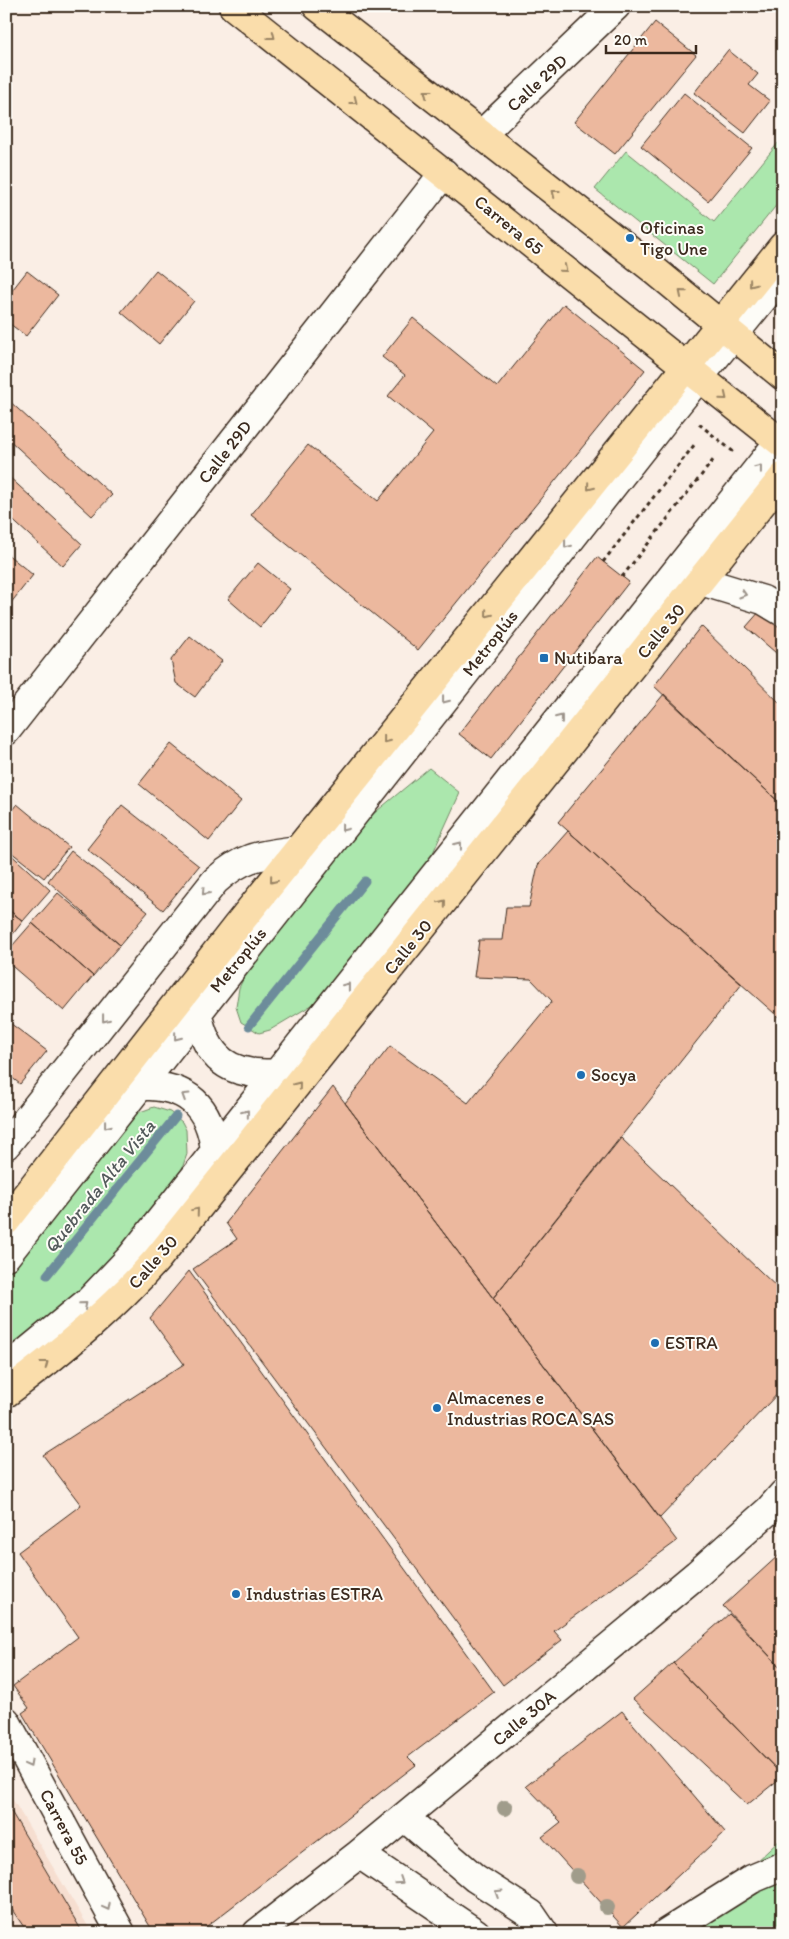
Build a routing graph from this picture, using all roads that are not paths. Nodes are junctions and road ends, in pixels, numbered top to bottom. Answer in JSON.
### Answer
{"nodes":[{"id":1,"x":233,"y":6,"type":"edge"},
{"id":2,"x":317,"y":6,"type":"edge"},
{"id":3,"x":616,"y":6,"type":"edge"},
{"id":4,"x":481,"y":135,"type":"junction"},
{"id":5,"x":444,"y":173,"type":"junction"},
{"id":6,"x":783,"y":246,"type":"edge"},
{"id":7,"x":783,"y":274,"type":"edge"},
{"id":8,"x":726,"y":330,"type":"junction"},
{"id":9,"x":692,"y":372,"type":"junction"},
{"id":10,"x":783,"y":376,"type":"edge"},
{"id":11,"x":782,"y":441,"type":"edge"},
{"id":12,"x":783,"y":476,"type":"edge"},
{"id":13,"x":701,"y":581,"type":"junction"},
{"id":14,"x":781,"y":609,"type":"edge"},
{"id":15,"x":6,"y":731,"type":"edge"},
{"id":16,"x":298,"y":850,"type":"junction"},
{"id":17,"x":197,"y":1011,"type":"junction"},
{"id":18,"x":278,"y":1073,"type":"junction"},
{"id":19,"x":138,"y":1086,"type":"junction"},
{"id":20,"x":6,"y":1145,"type":"edge"},
{"id":21,"x":215,"y":1151,"type":"junction"},
{"id":22,"x":6,"y":1221,"type":"edge"},
{"id":23,"x":6,"y":1256,"type":"edge"},
{"id":24,"x":6,"y":1369,"type":"edge"},
{"id":25,"x":6,"y":1393,"type":"edge"},
{"id":26,"x":778,"y":1509,"type":"edge"},
{"id":27,"x":6,"y":1721,"type":"edge"},
{"id":28,"x":404,"y":1816,"type":"junction"},
{"id":29,"x":359,"y":1854,"type":"junction"},
{"id":30,"x":783,"y":1866,"type":"edge"},
{"id":31,"x":531,"y":1927,"type":"edge"},
{"id":32,"x":121,"y":1933,"type":"edge"},
{"id":33,"x":257,"y":1933,"type":"edge"},
{"id":34,"x":476,"y":1933,"type":"edge"},
{"id":35,"x":666,"y":1933,"type":"edge"}],
"edges":[{"from":1,"to":5,"type":"main road","name":"Carrera 65","one_way":true},
{"from":4,"to":2,"type":"main road","one_way":true},
{"from":3,"to":4,"type":"street","name":"Calle 29D"},
{"from":8,"to":4,"type":"main road","one_way":true},
{"from":5,"to":9,"type":"main road","name":"Carrera 65","one_way":true},
{"from":5,"to":15,"type":"street","name":"Calle 29D"},
{"from":6,"to":8,"type":"main road","one_way":true},
{"from":7,"to":8,"type":"street"},
{"from":8,"to":9,"type":"main road"},
{"from":8,"to":10,"type":"main road"},
{"from":9,"to":11,"type":"main road","name":"Carrera 65","one_way":true},
{"from":9,"to":16,"type":"main road","one_way":true},
{"from":9,"to":17,"type":"street","name":"Metroplús","one_way":true},
{"from":18,"to":11,"type":"street","one_way":true},
{"from":12,"to":13,"type":"main road","name":"Calle 30"},
{"from":13,"to":14,"type":"street","one_way":true},
{"from":25,"to":13,"type":"main road","name":"Calle 30","one_way":true},
{"from":16,"to":20,"type":"street","one_way":true},
{"from":16,"to":22,"type":"main road","one_way":true},
{"from":17,"to":18,"type":"street"},
{"from":17,"to":19,"type":"street","name":"Metroplús","one_way":true},
{"from":21,"to":18,"type":"street","one_way":true},
{"from":21,"to":19,"type":"street","one_way":true},
{"from":19,"to":23,"type":"street","name":"Metroplús","one_way":true},
{"from":24,"to":21,"type":"street","one_way":true},
{"from":26,"to":28,"type":"street","name":"Calle 30A"},
{"from":27,"to":32,"type":"street","name":"Carrera 55","one_way":true},
{"from":28,"to":29,"type":"street","name":"Calle 30A"},
{"from":31,"to":28,"type":"street","one_way":true},
{"from":29,"to":33,"type":"street","name":"Calle 30A"},
{"from":29,"to":34,"type":"street","one_way":true},
{"from":30,"to":35,"type":"street"}]}
